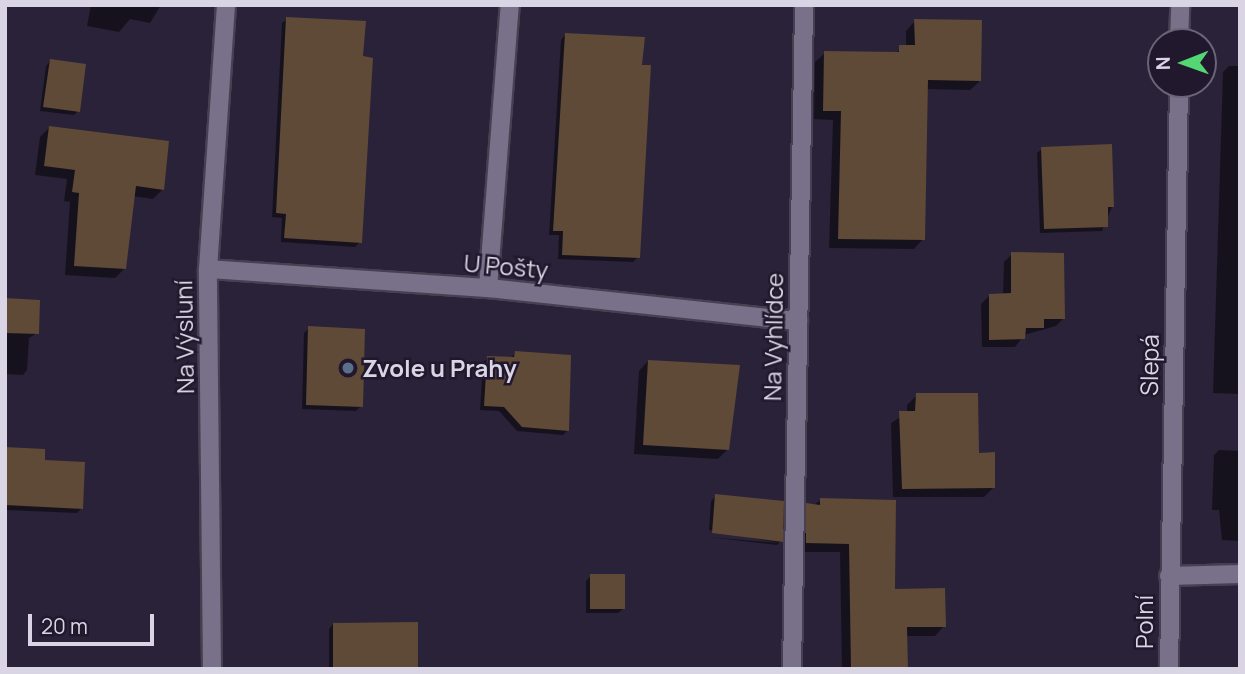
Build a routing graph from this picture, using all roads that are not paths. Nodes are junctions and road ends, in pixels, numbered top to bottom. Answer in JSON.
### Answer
{"nodes":[{"id":1,"x":226,"y":5,"type":"edge"},
{"id":2,"x":510,"y":5,"type":"edge"},
{"id":3,"x":804,"y":5,"type":"edge"},
{"id":4,"x":1180,"y":5,"type":"edge"},
{"id":5,"x":1179,"y":28,"type":"edge"},
{"id":6,"x":1179,"y":98,"type":"edge"},
{"id":7,"x":208,"y":269,"type":"junction"},
{"id":8,"x":488,"y":288,"type":"junction"},
{"id":9,"x":798,"y":321,"type":"junction"},
{"id":10,"x":1240,"y":574,"type":"edge"},
{"id":11,"x":1169,"y":576,"type":"junction"},
{"id":12,"x":212,"y":669,"type":"edge"},
{"id":13,"x":792,"y":669,"type":"edge"},
{"id":14,"x":1169,"y":669,"type":"edge"}],
"edges":[{"from":1,"to":7,"type":"street","name":"Na Výsluní"},
{"from":2,"to":8,"type":"street"},
{"from":3,"to":9,"type":"street","name":"Na Vyhlídce"},
{"from":4,"to":5,"type":"street"},
{"from":6,"to":11,"type":"street","name":"Slepá"},
{"from":7,"to":8,"type":"street","name":"U Pošty"},
{"from":7,"to":12,"type":"street","name":"Na Výsluní"},
{"from":8,"to":9,"type":"street","name":"U Pošty"},
{"from":9,"to":13,"type":"street","name":"Na Vyhlídce"},
{"from":10,"to":11,"type":"street"},
{"from":11,"to":14,"type":"street","name":"Polní"}]}
